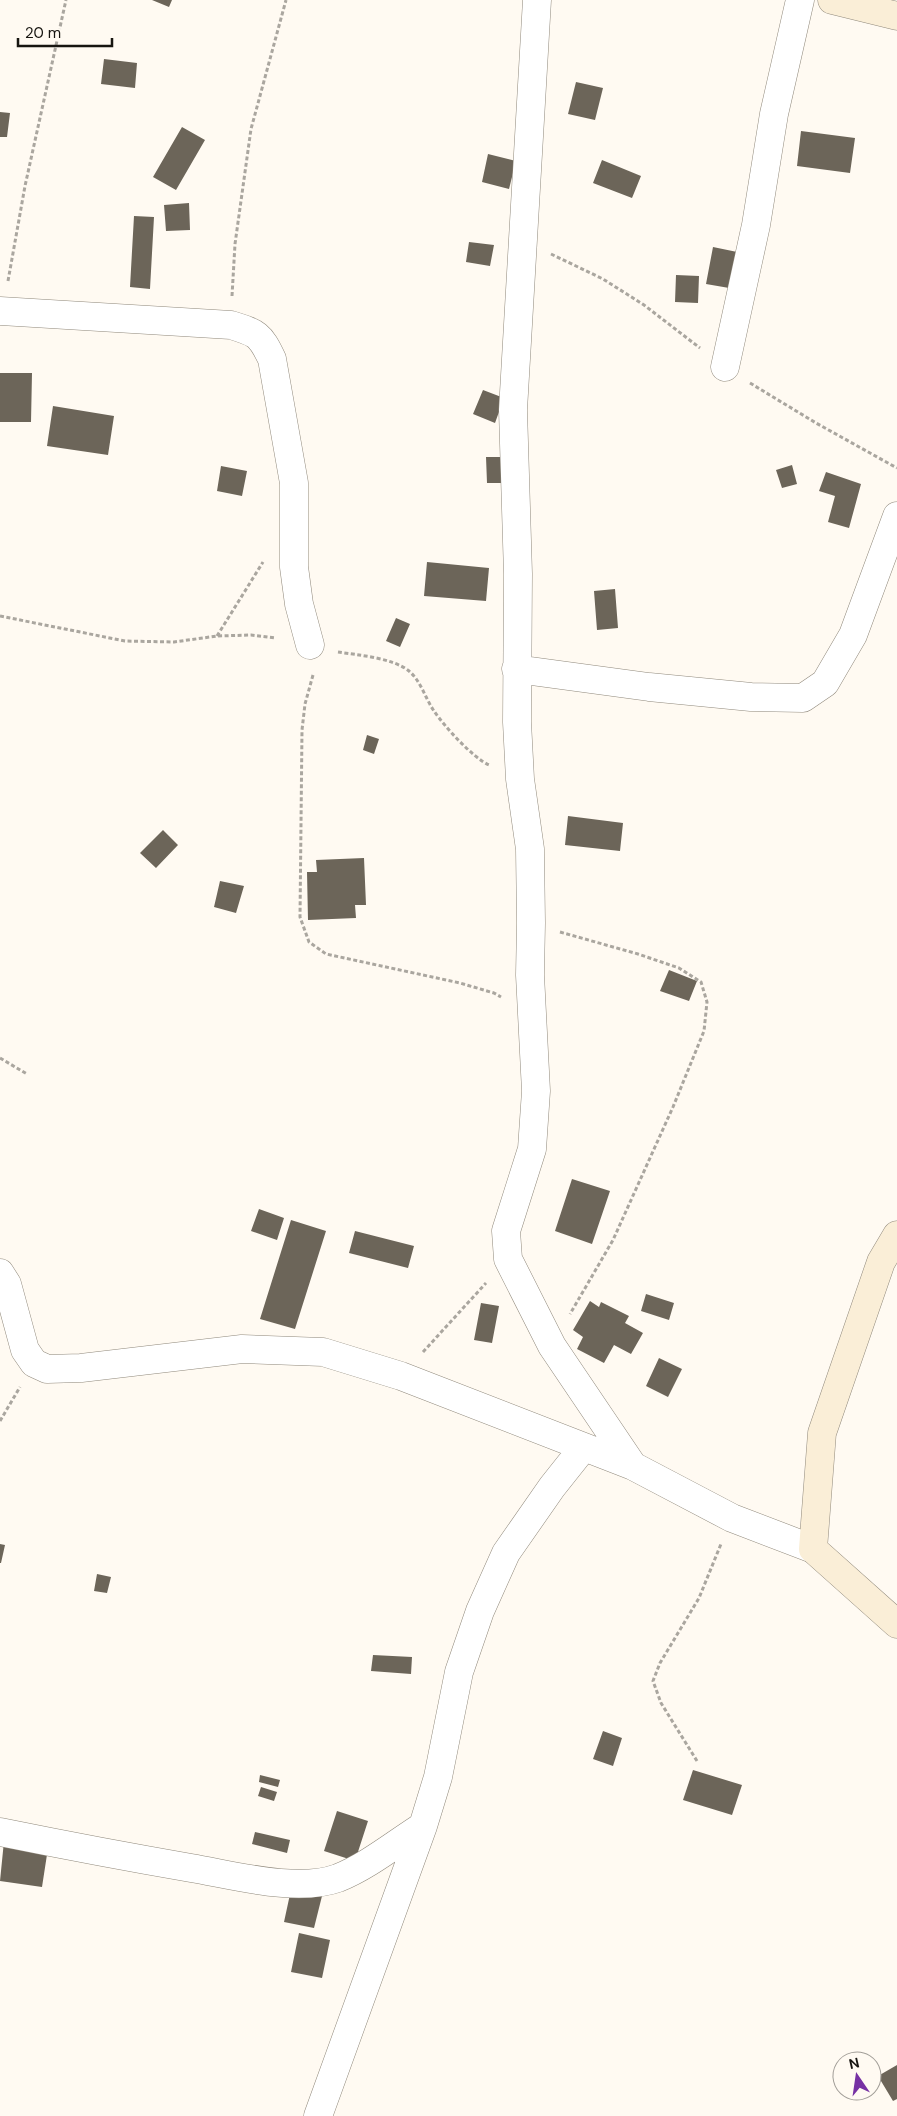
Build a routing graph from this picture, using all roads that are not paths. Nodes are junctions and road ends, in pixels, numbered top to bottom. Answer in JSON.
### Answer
{"nodes":[{"id":1,"x":537,"y":0,"type":"edge"},
{"id":2,"x":800,"y":0,"type":"edge"},
{"id":3,"x":832,"y":0,"type":"edge"},
{"id":4,"x":897,"y":16,"type":"edge"},
{"id":5,"x":2,"y":311,"type":"edge"},
{"id":6,"x":726,"y":367,"type":"dead end"},
{"id":7,"x":897,"y":516,"type":"edge"},
{"id":8,"x":318,"y":648,"type":"road end"},
{"id":9,"x":516,"y":668,"type":"junction"},
{"id":10,"x":897,"y":1235,"type":"edge"},
{"id":11,"x":0,"y":1272,"type":"edge"},
{"id":12,"x":583,"y":1448,"type":"junction"},
{"id":13,"x":633,"y":1466,"type":"junction"},
{"id":14,"x":813,"y":1549,"type":"junction"},
{"id":15,"x":897,"y":1624,"type":"edge"},
{"id":16,"x":423,"y":1826,"type":"junction"},
{"id":17,"x":0,"y":1832,"type":"edge"},
{"id":18,"x":318,"y":2116,"type":"edge"}],
"edges":[{"from":1,"to":9,"type":"street"},
{"from":2,"to":6,"type":"street"},
{"from":3,"to":4,"type":"street"},
{"from":5,"to":8,"type":"street"},
{"from":7,"to":9,"type":"street"},
{"from":9,"to":13,"type":"street"},
{"from":10,"to":14,"type":"street"},
{"from":11,"to":12,"type":"street"},
{"from":12,"to":13,"type":"street"},
{"from":12,"to":16,"type":"street"},
{"from":13,"to":14,"type":"street"},
{"from":14,"to":15,"type":"street"},
{"from":16,"to":17,"type":"street"},
{"from":16,"to":18,"type":"street"}]}
